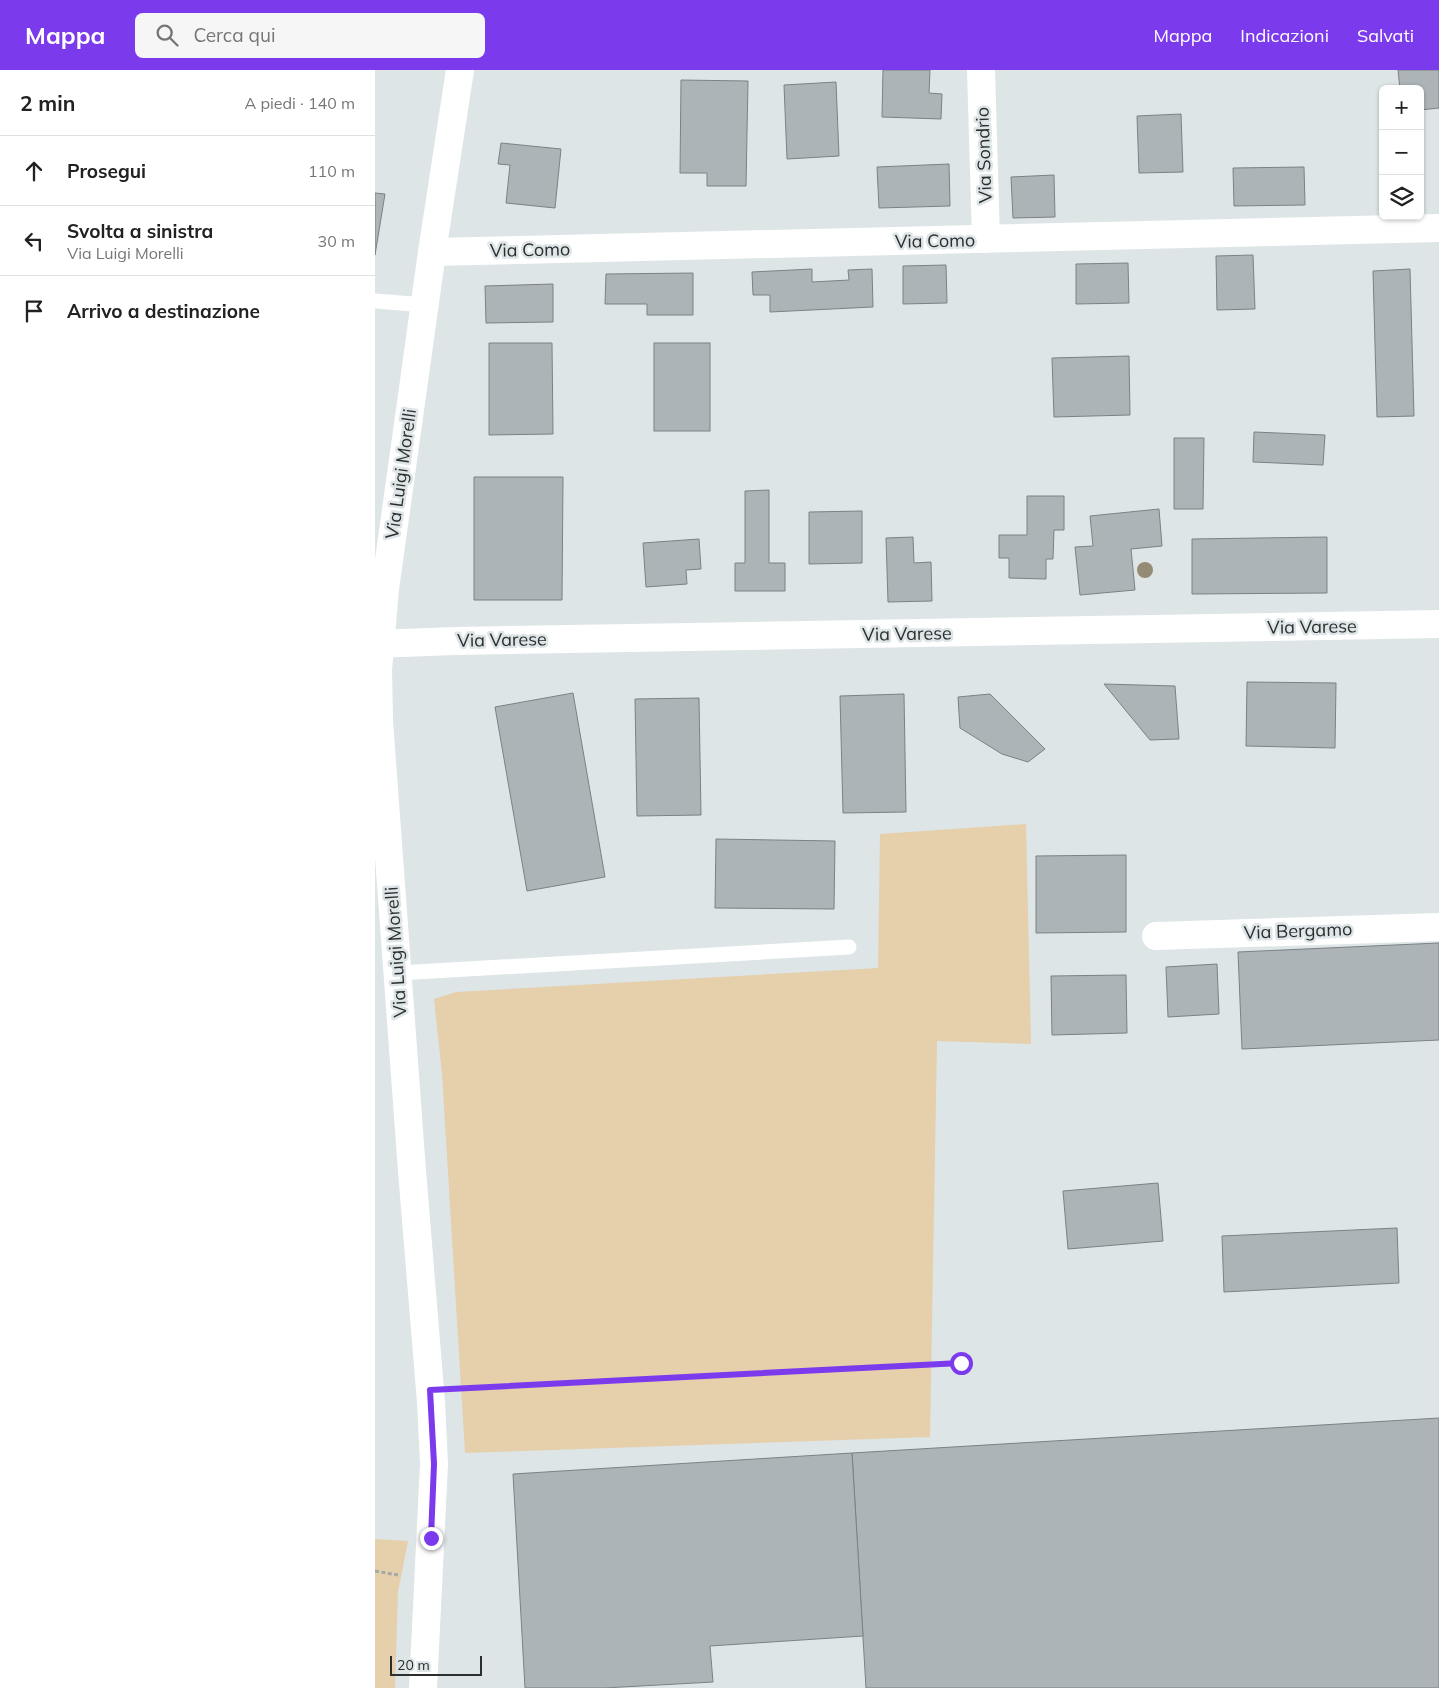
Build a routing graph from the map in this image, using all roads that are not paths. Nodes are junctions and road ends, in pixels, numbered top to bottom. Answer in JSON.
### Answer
{"nodes":[{"id":1,"x":460,"y":70,"type":"edge"},
{"id":2,"x":981,"y":70,"type":"edge"},
{"id":3,"x":1439,"y":228,"type":"edge"},
{"id":4,"x":986,"y":239,"type":"junction"},
{"id":5,"x":432,"y":252,"type":"junction"},
{"id":6,"x":375,"y":301,"type":"edge"},
{"id":7,"x":425,"y":305,"type":"junction"},
{"id":8,"x":1439,"y":624,"type":"edge"},
{"id":9,"x":377,"y":644,"type":"edge"},
{"id":10,"x":1439,"y":927,"type":"edge"},
{"id":11,"x":1156,"y":936,"type":"dead end"},
{"id":12,"x":849,"y":947,"type":"dead end"},
{"id":13,"x":397,"y":973,"type":"junction"},
{"id":14,"x":423,"y":1688,"type":"edge"}],
"edges":[{"from":1,"to":5,"type":"street","name":"Via Luigi Morelli"},
{"from":2,"to":4,"type":"street","name":"Via Sondrio"},
{"from":3,"to":4,"type":"street","name":"Via Como"},
{"from":4,"to":5,"type":"street","name":"Via Como"},
{"from":5,"to":7,"type":"street","name":"Via Luigi Morelli"},
{"from":6,"to":7,"type":"lane"},
{"from":7,"to":9,"type":"street","name":"Via Luigi Morelli"},
{"from":8,"to":9,"type":"street","name":"Via Varese"},
{"from":9,"to":13,"type":"street","name":"Via Luigi Morelli"},
{"from":10,"to":11,"type":"street","name":"Via Bergamo"},
{"from":12,"to":13,"type":"lane"},
{"from":13,"to":14,"type":"street","name":"Via Luigi Morelli"}]}
